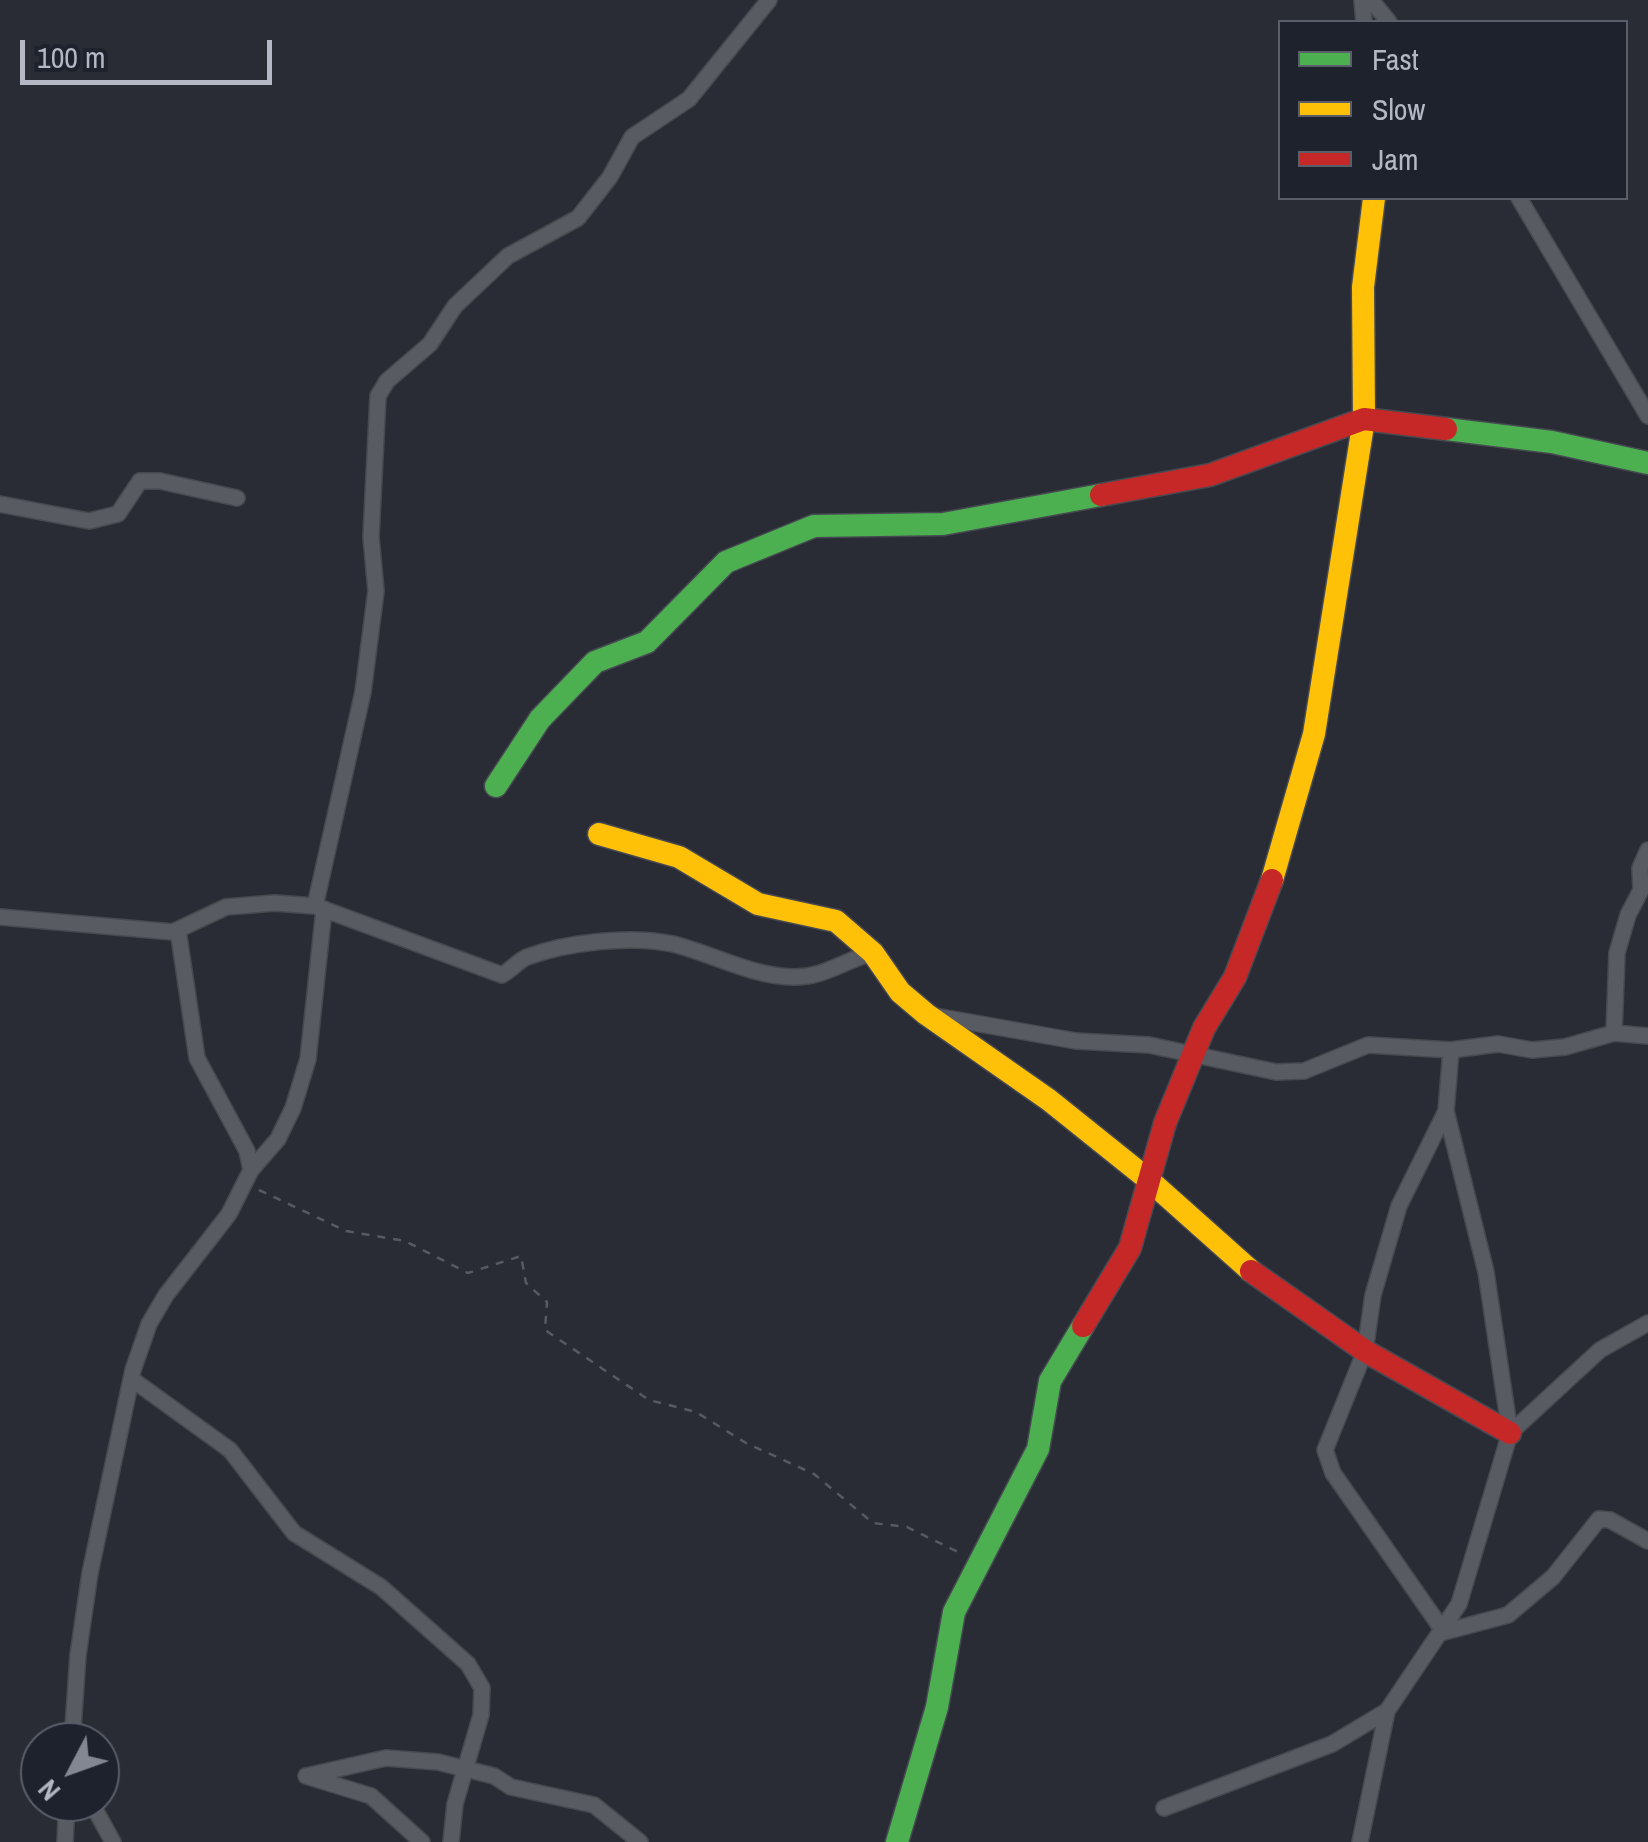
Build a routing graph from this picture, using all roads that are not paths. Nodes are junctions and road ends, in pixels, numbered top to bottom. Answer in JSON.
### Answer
{"nodes":[{"id":1,"x":769,"y":0,"type":"edge"},
{"id":2,"x":1372,"y":0,"type":"edge"},
{"id":3,"x":1387,"y":20,"type":"edge"},
{"id":4,"x":1374,"y":200,"type":"edge"},
{"id":5,"x":1521,"y":200,"type":"edge"},
{"id":6,"x":1648,"y":416,"type":"edge"},
{"id":7,"x":1364,"y":419,"type":"junction"},
{"id":8,"x":1648,"y":463,"type":"edge"},
{"id":9,"x":237,"y":498,"type":"dead end"},
{"id":10,"x":0,"y":504,"type":"edge"},
{"id":11,"x":496,"y":786,"type":"dead end"},
{"id":12,"x":598,"y":834,"type":"dead end"},
{"id":13,"x":1648,"y":850,"type":"edge"},
{"id":14,"x":320,"y":907,"type":"junction"},
{"id":15,"x":0,"y":916,"type":"edge"},
{"id":16,"x":178,"y":930,"type":"junction"},
{"id":17,"x":873,"y":953,"type":"junction"},
{"id":18,"x":926,"y":1014,"type":"junction"},
{"id":19,"x":1614,"y":1033,"type":"junction"},
{"id":20,"x":1648,"y":1036,"type":"edge"},
{"id":21,"x":1450,"y":1050,"type":"junction"},
{"id":22,"x":1194,"y":1056,"type":"junction"},
{"id":23,"x":1446,"y":1111,"type":"junction"},
{"id":24,"x":249,"y":1178,"type":"junction"},
{"id":25,"x":1150,"y":1181,"type":"junction"},
{"id":26,"x":1648,"y":1323,"type":"edge"},
{"id":27,"x":1365,"y":1351,"type":"junction"},
{"id":28,"x":132,"y":1380,"type":"junction"},
{"id":29,"x":1510,"y":1433,"type":"junction"},
{"id":30,"x":1648,"y":1541,"type":"edge"},
{"id":31,"x":1444,"y":1632,"type":"junction"},
{"id":32,"x":1387,"y":1712,"type":"junction"},
{"id":33,"x":73,"y":1722,"type":"edge"},
{"id":34,"x":466,"y":1769,"type":"junction"},
{"id":35,"x":1164,"y":1808,"type":"dead end"},
{"id":36,"x":422,"y":1842,"type":"edge"},
{"id":37,"x":450,"y":1842,"type":"edge"},
{"id":38,"x":640,"y":1842,"type":"edge"},
{"id":39,"x":897,"y":1842,"type":"edge"},
{"id":40,"x":1360,"y":1842,"type":"edge"}],
"edges":[{"from":1,"to":14,"type":"street"},
{"from":2,"to":3,"type":"street"},
{"from":4,"to":7,"type":"street"},
{"from":5,"to":6,"type":"street"},
{"from":7,"to":8,"type":"street"},
{"from":7,"to":11,"type":"street"},
{"from":7,"to":22,"type":"street"},
{"from":9,"to":10,"type":"street"},
{"from":12,"to":17,"type":"street"},
{"from":13,"to":19,"type":"street"},
{"from":14,"to":16,"type":"street"},
{"from":14,"to":17,"type":"street"},
{"from":14,"to":24,"type":"street"},
{"from":15,"to":16,"type":"street"},
{"from":16,"to":24,"type":"street"},
{"from":17,"to":18,"type":"street"},
{"from":18,"to":22,"type":"street"},
{"from":18,"to":25,"type":"street"},
{"from":19,"to":20,"type":"street"},
{"from":19,"to":21,"type":"street"},
{"from":21,"to":22,"type":"street"},
{"from":21,"to":23,"type":"street"},
{"from":22,"to":25,"type":"street"},
{"from":23,"to":27,"type":"street"},
{"from":23,"to":29,"type":"street"},
{"from":24,"to":28,"type":"street"},
{"from":25,"to":27,"type":"street"},
{"from":25,"to":39,"type":"street"},
{"from":26,"to":29,"type":"street"},
{"from":27,"to":29,"type":"street"},
{"from":27,"to":31,"type":"street"},
{"from":28,"to":33,"type":"street"},
{"from":28,"to":34,"type":"street"},
{"from":29,"to":31,"type":"street"},
{"from":30,"to":31,"type":"street"},
{"from":31,"to":32,"type":"street"},
{"from":32,"to":35,"type":"street"},
{"from":32,"to":40,"type":"street"},
{"from":34,"to":36,"type":"street"},
{"from":34,"to":37,"type":"street"},
{"from":34,"to":38,"type":"street"}]}
